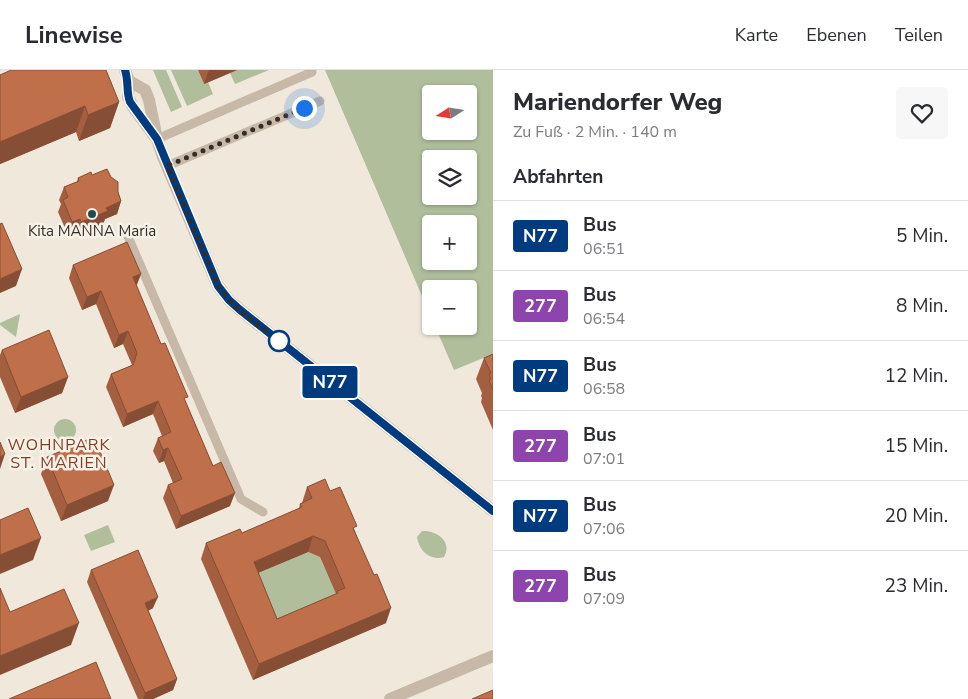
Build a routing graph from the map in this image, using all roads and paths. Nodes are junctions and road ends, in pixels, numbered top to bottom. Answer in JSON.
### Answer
{"nodes":[{"id":1,"x":312,"y":72,"type":"dead end"},
{"id":2,"x":127,"y":75,"type":"edge"},
{"id":3,"x":320,"y":102,"type":"dead end"},
{"id":4,"x":157,"y":139,"type":"junction"},
{"id":5,"x":167,"y":166,"type":"junction"},
{"id":6,"x":126,"y":232,"type":"dead end"},
{"id":7,"x":493,"y":511,"type":"edge"},
{"id":8,"x":263,"y":512,"type":"dead end"},
{"id":9,"x":493,"y":656,"type":"edge"},
{"id":10,"x":390,"y":699,"type":"edge"}],
"edges":[{"from":1,"to":4,"type":"lane"},
{"from":2,"to":4,"type":"street"},
{"from":2,"to":4,"type":"street"},
{"from":3,"to":5,"type":"lane"},
{"from":4,"to":5,"type":"street"},
{"from":5,"to":7,"type":"street"},
{"from":6,"to":8,"type":"lane"},
{"from":9,"to":10,"type":"street"}]}
